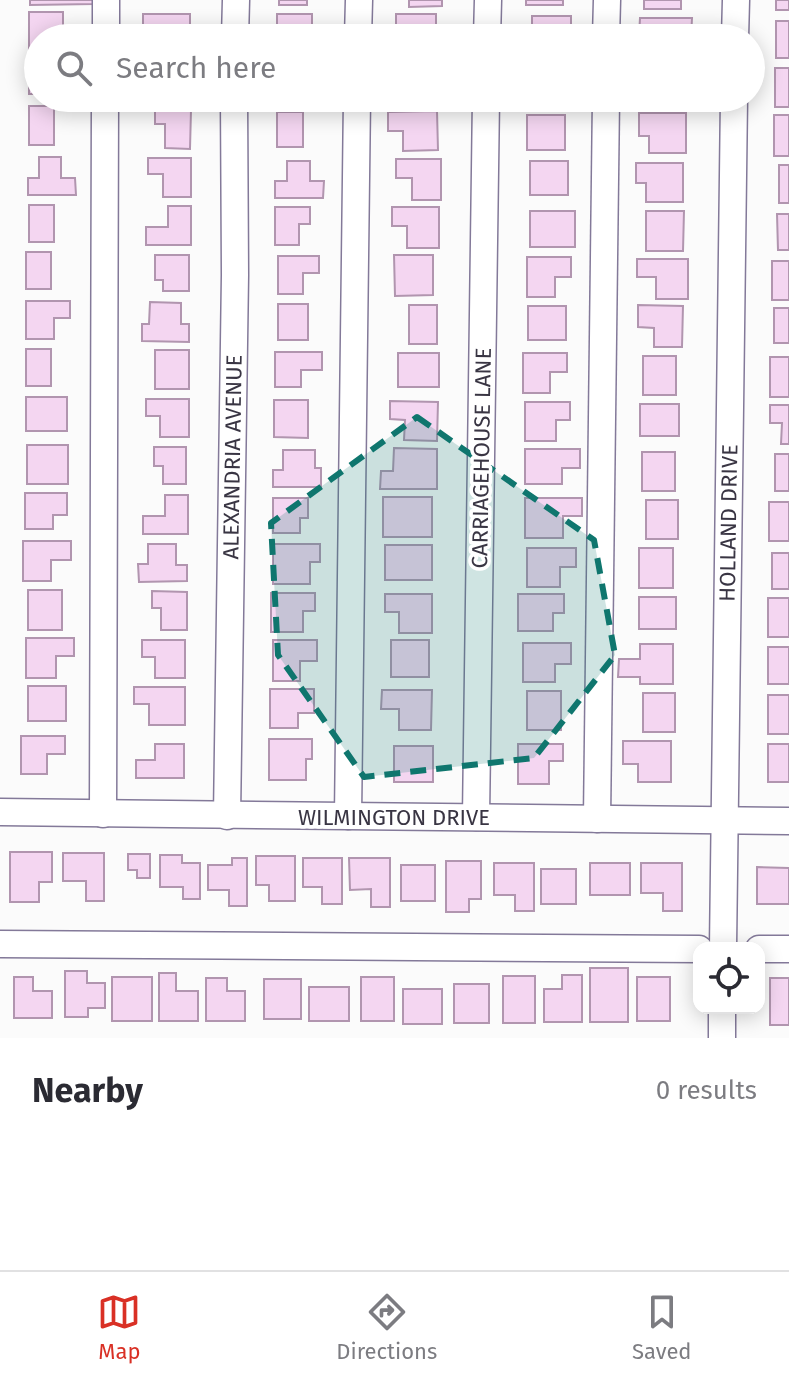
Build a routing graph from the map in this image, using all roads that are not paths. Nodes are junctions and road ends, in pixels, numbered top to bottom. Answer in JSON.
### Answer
{"nodes":[{"id":1,"x":106,"y":0,"type":"edge"},
{"id":2,"x":236,"y":0,"type":"edge"},
{"id":3,"x":359,"y":0,"type":"edge"},
{"id":4,"x":488,"y":0,"type":"edge"},
{"id":5,"x":607,"y":0,"type":"edge"},
{"id":6,"x":736,"y":0,"type":"edge"},
{"id":7,"x":106,"y":24,"type":"edge"},
{"id":8,"x":235,"y":24,"type":"edge"},
{"id":9,"x":358,"y":24,"type":"edge"},
{"id":10,"x":487,"y":24,"type":"edge"},
{"id":11,"x":606,"y":24,"type":"edge"},
{"id":12,"x":735,"y":24,"type":"edge"},
{"id":13,"x":105,"y":112,"type":"edge"},
{"id":14,"x":234,"y":112,"type":"edge"},
{"id":15,"x":357,"y":112,"type":"edge"},
{"id":16,"x":486,"y":112,"type":"edge"},
{"id":17,"x":606,"y":112,"type":"edge"},
{"id":18,"x":734,"y":112,"type":"edge"},
{"id":19,"x":0,"y":812,"type":"edge"},
{"id":20,"x":103,"y":814,"type":"junction"},
{"id":21,"x":227,"y":816,"type":"junction"},
{"id":22,"x":348,"y":816,"type":"junction"},
{"id":23,"x":476,"y":817,"type":"junction"},
{"id":24,"x":597,"y":819,"type":"junction"},
{"id":25,"x":725,"y":820,"type":"junction"},
{"id":26,"x":789,"y":821,"type":"edge"},
{"id":27,"x":723,"y":942,"type":"edge"},
{"id":28,"x":0,"y":944,"type":"edge"},
{"id":29,"x":693,"y":949,"type":"edge"},
{"id":30,"x":765,"y":949,"type":"edge"},
{"id":31,"x":789,"y":949,"type":"edge"},
{"id":32,"x":722,"y":1014,"type":"edge"},
{"id":33,"x":722,"y":1038,"type":"edge"}],
"edges":[{"from":1,"to":7,"type":"street"},
{"from":2,"to":8,"type":"street"},
{"from":3,"to":9,"type":"street"},
{"from":4,"to":10,"type":"street"},
{"from":5,"to":11,"type":"street"},
{"from":6,"to":12,"type":"street"},
{"from":13,"to":20,"type":"street"},
{"from":14,"to":21,"type":"street","name":"ALEXANDRIA AVENUE"},
{"from":15,"to":22,"type":"street"},
{"from":16,"to":23,"type":"street","name":"CARRIAGEHOUSE LANE"},
{"from":17,"to":24,"type":"street"},
{"from":18,"to":25,"type":"street","name":"HOLLAND DRIVE"},
{"from":19,"to":20,"type":"street","name":"WILMINGTON DRIVE"},
{"from":20,"to":21,"type":"street","name":"WILMINGTON DRIVE"},
{"from":21,"to":22,"type":"street","name":"WILMINGTON DRIVE"},
{"from":22,"to":23,"type":"street","name":"WILMINGTON DRIVE"},
{"from":23,"to":24,"type":"street","name":"WILMINGTON DRIVE"},
{"from":24,"to":25,"type":"street","name":"WILMINGTON DRIVE"},
{"from":25,"to":26,"type":"street","name":"WILMINGTON DRIVE"},
{"from":25,"to":27,"type":"street","name":"HOLLAND DRIVE"},
{"from":28,"to":29,"type":"street"},
{"from":30,"to":31,"type":"street"},
{"from":32,"to":33,"type":"street"}]}
